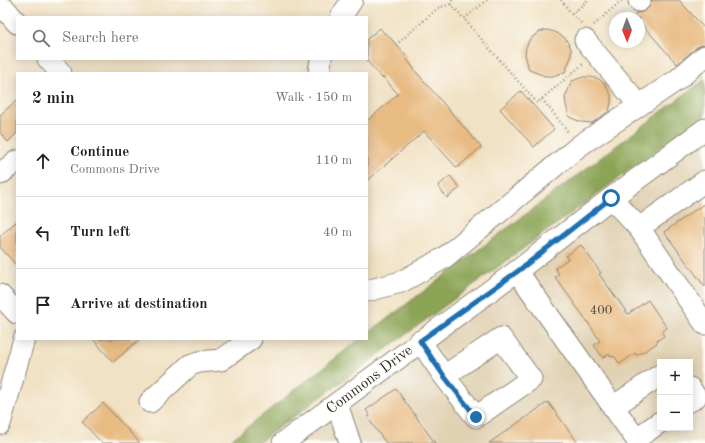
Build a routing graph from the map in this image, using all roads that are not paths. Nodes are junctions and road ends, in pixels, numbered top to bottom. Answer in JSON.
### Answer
{"nodes":[{"id":1,"x":352,"y":0,"type":"edge"},
{"id":2,"x":0,"y":7,"type":"edge"},
{"id":3,"x":342,"y":16,"type":"edge"},
{"id":4,"x":16,"y":22,"type":"edge"},
{"id":5,"x":589,"y":36,"type":"road end"},
{"id":6,"x":705,"y":56,"type":"edge"},
{"id":7,"x":49,"y":60,"type":"edge"},
{"id":8,"x":321,"y":60,"type":"edge"},
{"id":9,"x":60,"y":72,"type":"edge"},
{"id":10,"x":319,"y":72,"type":"edge"},
{"id":11,"x":639,"y":105,"type":"junction"},
{"id":12,"x":704,"y":132,"type":"edge"},
{"id":13,"x":16,"y":162,"type":"edge"},
{"id":14,"x":0,"y":174,"type":"edge"},
{"id":15,"x":704,"y":183,"type":"edge"},
{"id":16,"x":611,"y":198,"type":"junction"},
{"id":17,"x":639,"y":228,"type":"junction"},
{"id":18,"x":518,"y":271,"type":"junction"},
{"id":19,"x":368,"y":292,"type":"edge"},
{"id":20,"x":0,"y":295,"type":"edge"},
{"id":21,"x":16,"y":312,"type":"edge"},
{"id":22,"x":705,"y":324,"type":"edge"},
{"id":23,"x":24,"y":340,"type":"edge"},
{"id":24,"x":250,"y":340,"type":"edge"},
{"id":25,"x":420,"y":341,"type":"junction"},
{"id":26,"x":444,"y":376,"type":"dead end"},
{"id":27,"x":657,"y":377,"type":"edge"},
{"id":28,"x":150,"y":402,"type":"dead end"},
{"id":29,"x":337,"y":404,"type":"junction"},
{"id":30,"x":613,"y":407,"type":"junction"},
{"id":31,"x":0,"y":424,"type":"edge"},
{"id":32,"x":657,"y":424,"type":"edge"},
{"id":33,"x":283,"y":443,"type":"edge"},
{"id":34,"x":350,"y":443,"type":"edge"}],
"edges":[{"from":1,"to":3,"type":"street"},
{"from":2,"to":4,"type":"street"},
{"from":5,"to":11,"type":"street"},
{"from":6,"to":11,"type":"street"},
{"from":7,"to":9,"type":"street"},
{"from":8,"to":10,"type":"street"},
{"from":11,"to":19,"type":"street"},
{"from":12,"to":16,"type":"street","name":"Commons Drive"},
{"from":13,"to":14,"type":"street"},
{"from":15,"to":17,"type":"street"},
{"from":16,"to":17,"type":"street"},
{"from":16,"to":18,"type":"street","name":"Commons Drive"},
{"from":17,"to":22,"type":"street"},
{"from":18,"to":25,"type":"street","name":"Commons Drive"},
{"from":18,"to":30,"type":"street"},
{"from":20,"to":21,"type":"street"},
{"from":23,"to":31,"type":"street"},
{"from":24,"to":28,"type":"street"},
{"from":25,"to":26,"type":"street"},
{"from":25,"to":29,"type":"street","name":"Commons Drive"},
{"from":27,"to":30,"type":"street"},
{"from":29,"to":33,"type":"street","name":"Commons Drive"},
{"from":29,"to":34,"type":"street"},
{"from":30,"to":32,"type":"street"}]}
